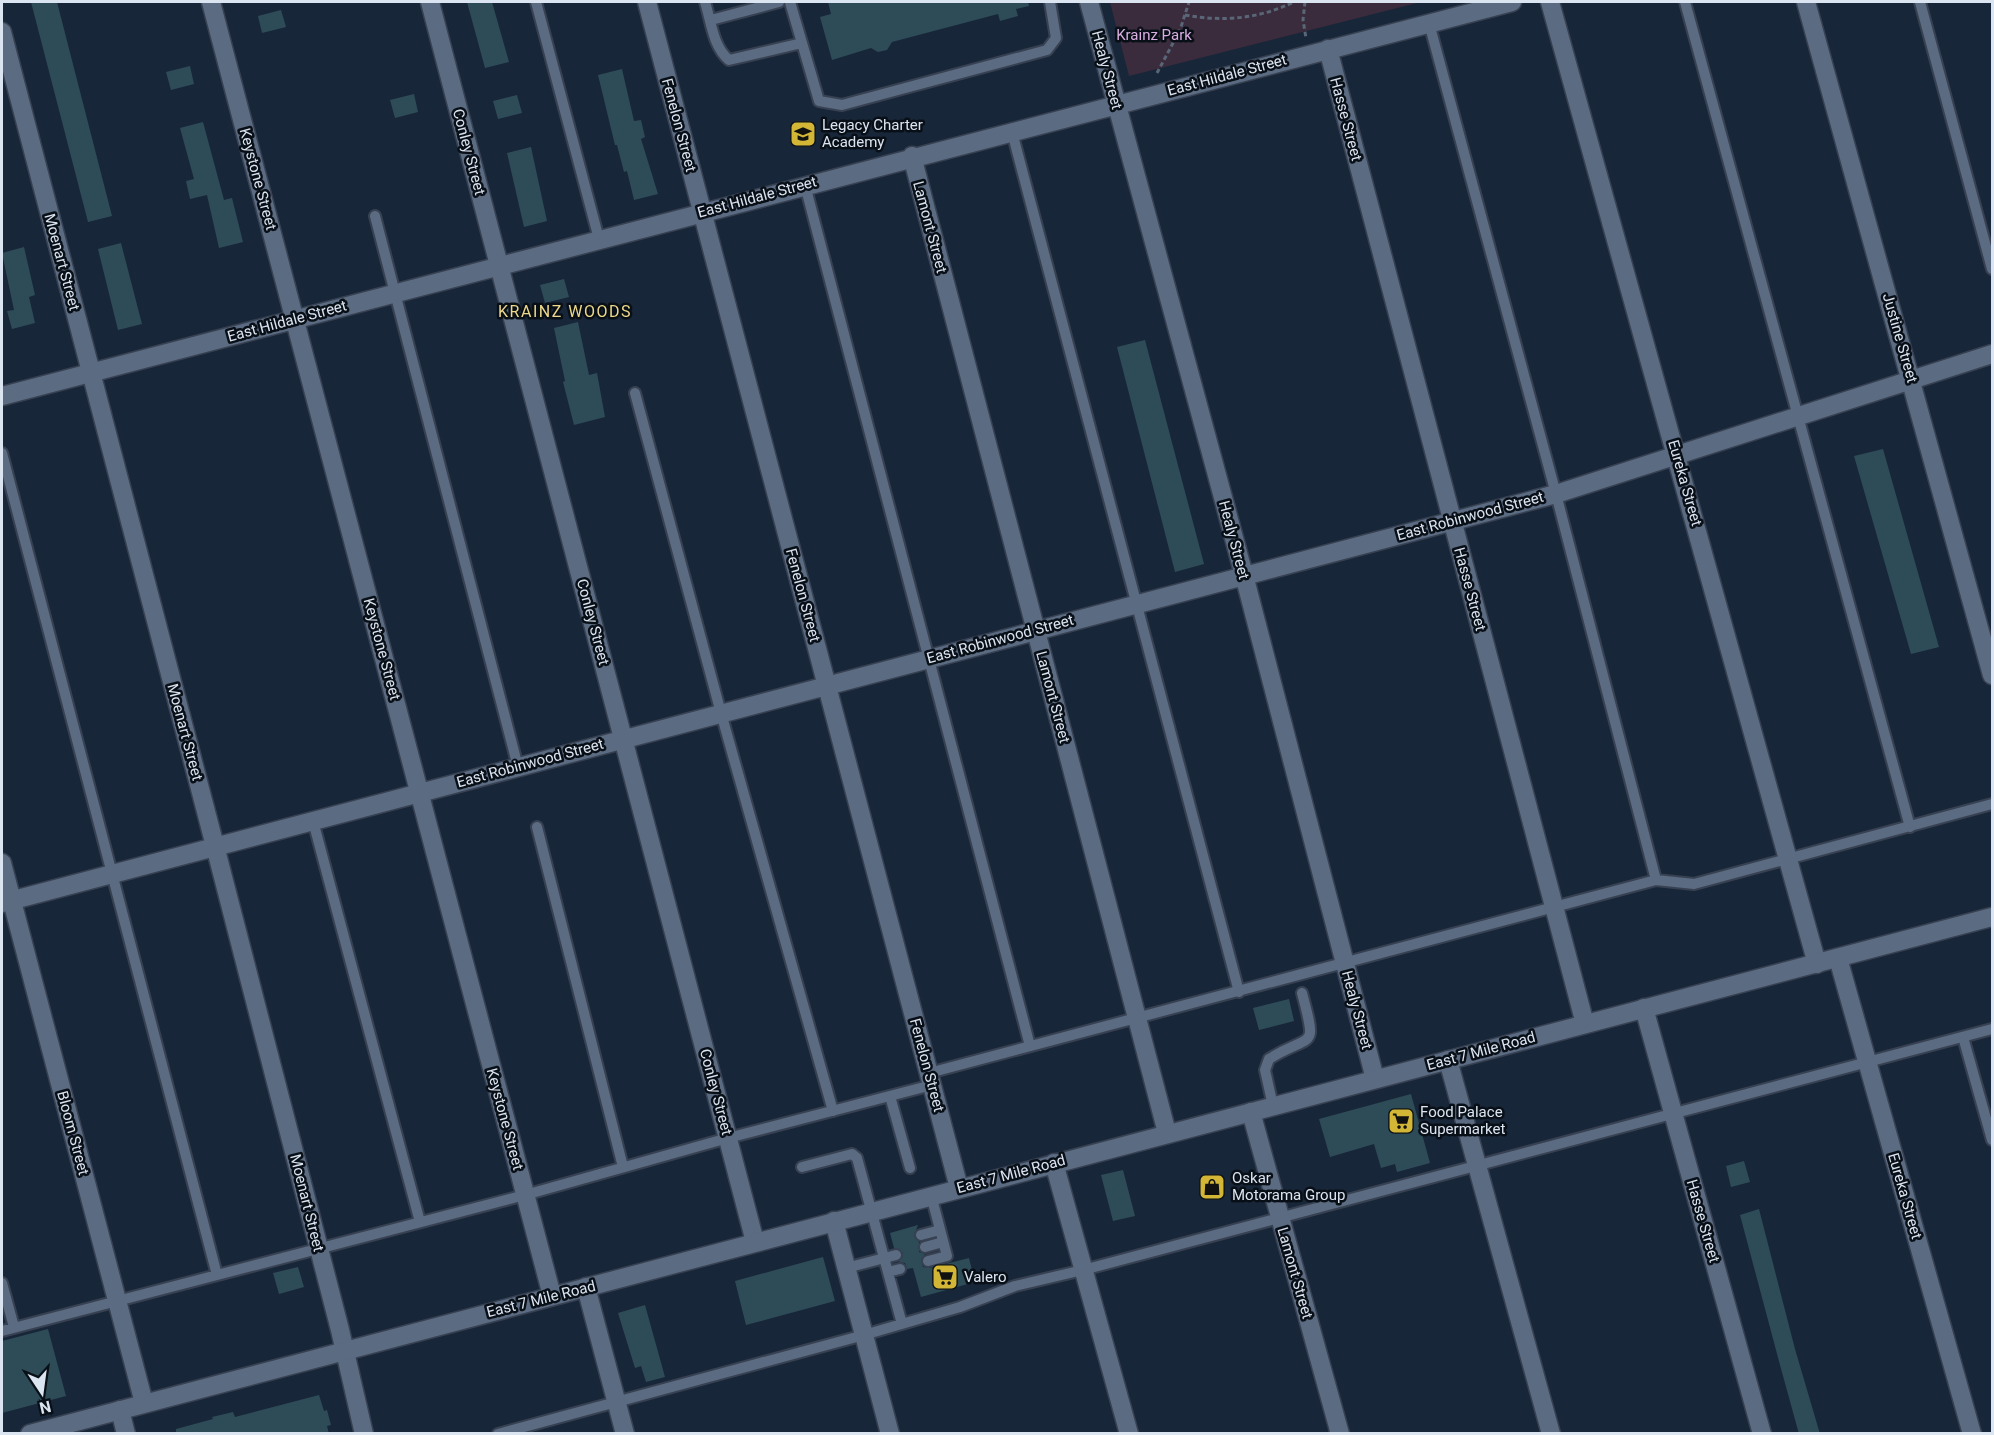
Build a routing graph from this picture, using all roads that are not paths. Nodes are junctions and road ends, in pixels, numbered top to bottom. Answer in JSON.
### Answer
{"nodes":[{"id":1,"x":212,"y":2,"type":"edge"},
{"id":2,"x":430,"y":2,"type":"edge"},
{"id":3,"x":536,"y":2,"type":"edge"},
{"id":4,"x":647,"y":2,"type":"edge"},
{"id":5,"x":705,"y":2,"type":"edge"},
{"id":6,"x":779,"y":2,"type":"edge"},
{"id":7,"x":790,"y":2,"type":"edge"},
{"id":8,"x":1050,"y":2,"type":"edge"},
{"id":9,"x":1089,"y":2,"type":"edge"},
{"id":10,"x":1512,"y":2,"type":"edge"},
{"id":11,"x":1550,"y":2,"type":"edge"},
{"id":12,"x":1685,"y":2,"type":"edge"},
{"id":13,"x":1806,"y":2,"type":"edge"},
{"id":14,"x":1920,"y":2,"type":"edge"},
{"id":15,"x":711,"y":20,"type":"junction"},
{"id":16,"x":1429,"y":23,"type":"junction"},
{"id":17,"x":2,"y":32,"type":"edge"},
{"id":18,"x":802,"y":43,"type":"junction"},
{"id":19,"x":1328,"y":49,"type":"junction"},
{"id":20,"x":1116,"y":105,"type":"junction"},
{"id":21,"x":1012,"y":132,"type":"junction"},
{"id":22,"x":912,"y":156,"type":"junction"},
{"id":23,"x":805,"y":185,"type":"junction"},
{"id":24,"x":702,"y":212,"type":"junction"},
{"id":25,"x":375,"y":216,"type":"dead end"},
{"id":26,"x":599,"y":239,"type":"junction"},
{"id":27,"x":499,"y":265,"type":"junction"},
{"id":28,"x":1992,"y":269,"type":"edge"},
{"id":29,"x":395,"y":293,"type":"junction"},
{"id":30,"x":295,"y":319,"type":"junction"},
{"id":31,"x":1992,"y":354,"type":"edge"},
{"id":32,"x":91,"y":373,"type":"junction"},
{"id":33,"x":1912,"y":380,"type":"junction"},
{"id":34,"x":635,"y":393,"type":"dead end"},
{"id":35,"x":2,"y":396,"type":"edge"},
{"id":36,"x":1798,"y":416,"type":"junction"},
{"id":37,"x":2,"y":453,"type":"edge"},
{"id":38,"x":1677,"y":455,"type":"junction"},
{"id":39,"x":1556,"y":494,"type":"junction"},
{"id":40,"x":1452,"y":520,"type":"junction"},
{"id":41,"x":1244,"y":575,"type":"junction"},
{"id":42,"x":1137,"y":603,"type":"junction"},
{"id":43,"x":1035,"y":629,"type":"junction"},
{"id":44,"x":929,"y":657,"type":"junction"},
{"id":45,"x":1992,"y":675,"type":"edge"},
{"id":46,"x":827,"y":684,"type":"junction"},
{"id":47,"x":721,"y":712,"type":"junction"},
{"id":48,"x":623,"y":739,"type":"junction"},
{"id":49,"x":518,"y":766,"type":"junction"},
{"id":50,"x":419,"y":793,"type":"junction"},
{"id":51,"x":1992,"y":804,"type":"edge"},
{"id":52,"x":313,"y":821,"type":"junction"},
{"id":53,"x":537,"y":827,"type":"dead end"},
{"id":54,"x":1910,"y":827,"type":"junction"},
{"id":55,"x":215,"y":846,"type":"junction"},
{"id":56,"x":1790,"y":860,"type":"junction"},
{"id":57,"x":2,"y":863,"type":"edge"},
{"id":58,"x":111,"y":874,"type":"junction"},
{"id":59,"x":1656,"y":880,"type":"junction"},
{"id":60,"x":6,"y":901,"type":"edge"},
{"id":61,"x":1555,"y":909,"type":"junction"},
{"id":62,"x":1992,"y":917,"type":"edge"},
{"id":63,"x":1838,"y":958,"type":"junction"},
{"id":64,"x":1346,"y":964,"type":"junction"},
{"id":65,"x":1817,"y":964,"type":"junction"},
{"id":66,"x":1239,"y":992,"type":"junction"},
{"id":67,"x":1302,"y":993,"type":"dead end"},
{"id":68,"x":1644,"y":1008,"type":"junction"},
{"id":69,"x":1137,"y":1018,"type":"junction"},
{"id":70,"x":1585,"y":1024,"type":"junction"},
{"id":71,"x":1992,"y":1029,"type":"edge"},
{"id":72,"x":1963,"y":1037,"type":"junction"},
{"id":73,"x":1030,"y":1046,"type":"junction"},
{"id":74,"x":1448,"y":1060,"type":"junction"},
{"id":75,"x":1867,"y":1063,"type":"junction"},
{"id":76,"x":930,"y":1079,"type":"junction"},
{"id":77,"x":1375,"y":1079,"type":"junction"},
{"id":78,"x":890,"y":1096,"type":"junction"},
{"id":79,"x":1273,"y":1106,"type":"junction"},
{"id":80,"x":833,"y":1111,"type":"junction"},
{"id":81,"x":1251,"y":1112,"type":"junction"},
{"id":82,"x":1673,"y":1115,"type":"junction"},
{"id":83,"x":1167,"y":1133,"type":"junction"},
{"id":84,"x":728,"y":1138,"type":"junction"},
{"id":85,"x":1992,"y":1140,"type":"edge"},
{"id":86,"x":1054,"y":1163,"type":"junction"},
{"id":87,"x":1477,"y":1165,"type":"junction"},
{"id":88,"x":623,"y":1167,"type":"junction"},
{"id":89,"x":802,"y":1167,"type":"dead end"},
{"id":90,"x":910,"y":1168,"type":"dead end"},
{"id":91,"x":959,"y":1188,"type":"junction"},
{"id":92,"x":525,"y":1195,"type":"junction"},
{"id":93,"x":931,"y":1195,"type":"junction"},
{"id":94,"x":872,"y":1211,"type":"junction"},
{"id":95,"x":1280,"y":1217,"type":"junction"},
{"id":96,"x":834,"y":1221,"type":"junction"},
{"id":97,"x":420,"y":1222,"type":"junction"},
{"id":98,"x":940,"y":1230,"type":"junction"},
{"id":99,"x":921,"y":1235,"type":"dead end"},
{"id":100,"x":755,"y":1242,"type":"junction"},
{"id":101,"x":892,"y":1242,"type":"dead end"},
{"id":102,"x":943,"y":1242,"type":"junction"},
{"id":103,"x":881,"y":1246,"type":"junction"},
{"id":104,"x":925,"y":1247,"type":"dead end"},
{"id":105,"x":319,"y":1248,"type":"junction"},
{"id":106,"x":896,"y":1255,"type":"dead end"},
{"id":107,"x":884,"y":1258,"type":"junction"},
{"id":108,"x":928,"y":1261,"type":"dead end"},
{"id":109,"x":846,"y":1268,"type":"junction"},
{"id":110,"x":900,"y":1269,"type":"dead end"},
{"id":111,"x":1083,"y":1270,"type":"junction"},
{"id":112,"x":888,"y":1272,"type":"junction"},
{"id":113,"x":216,"y":1275,"type":"junction"},
{"id":114,"x":2,"y":1283,"type":"edge"},
{"id":115,"x":586,"y":1287,"type":"junction"},
{"id":116,"x":552,"y":1296,"type":"junction"},
{"id":117,"x":117,"y":1301,"type":"junction"},
{"id":118,"x":902,"y":1324,"type":"junction"},
{"id":119,"x":14,"y":1327,"type":"junction"},
{"id":120,"x":2,"y":1330,"type":"edge"},
{"id":121,"x":864,"y":1335,"type":"junction"},
{"id":122,"x":342,"y":1350,"type":"junction"},
{"id":123,"x":616,"y":1400,"type":"junction"},
{"id":124,"x":144,"y":1403,"type":"junction"},
{"id":125,"x":120,"y":1410,"type":"junction"},
{"id":126,"x":30,"y":1434,"type":"edge"},
{"id":127,"x":126,"y":1434,"type":"edge"},
{"id":128,"x":364,"y":1434,"type":"edge"},
{"id":129,"x":498,"y":1434,"type":"edge"},
{"id":130,"x":625,"y":1434,"type":"edge"},
{"id":131,"x":890,"y":1434,"type":"edge"},
{"id":132,"x":1129,"y":1434,"type":"edge"},
{"id":133,"x":1340,"y":1434,"type":"edge"},
{"id":134,"x":1551,"y":1434,"type":"edge"},
{"id":135,"x":1762,"y":1434,"type":"edge"},
{"id":136,"x":1972,"y":1434,"type":"edge"}],
"edges":[{"from":1,"to":30,"type":"street","name":"Keystone Street"},
{"from":2,"to":27,"type":"street","name":"Conley Street"},
{"from":3,"to":26,"type":"lane"},
{"from":4,"to":24,"type":"street","name":"Fenelon Street"},
{"from":5,"to":15,"type":"lane"},
{"from":6,"to":15,"type":"lane"},
{"from":7,"to":18,"type":"lane"},
{"from":8,"to":18,"type":"lane"},
{"from":9,"to":20,"type":"street","name":"Healy Street"},
{"from":10,"to":16,"type":"street","name":"East Hildale Street"},
{"from":11,"to":38,"type":"street","name":"Eureka Street"},
{"from":12,"to":36,"type":"lane"},
{"from":13,"to":33,"type":"street","name":"Justine Street"},
{"from":14,"to":28,"type":"lane"},
{"from":15,"to":18,"type":"lane"},
{"from":16,"to":19,"type":"street","name":"East Hildale Street"},
{"from":16,"to":39,"type":"lane"},
{"from":17,"to":32,"type":"street","name":"Moenart Street"},
{"from":19,"to":20,"type":"street","name":"East Hildale Street"},
{"from":19,"to":40,"type":"street","name":"Hasse Street"},
{"from":20,"to":21,"type":"street","name":"East Hildale Street"},
{"from":20,"to":41,"type":"street","name":"Healy Street"},
{"from":21,"to":22,"type":"street","name":"East Hildale Street"},
{"from":21,"to":42,"type":"lane"},
{"from":22,"to":23,"type":"street","name":"East Hildale Street"},
{"from":22,"to":43,"type":"street","name":"Lamont Street"},
{"from":23,"to":24,"type":"street","name":"East Hildale Street"},
{"from":23,"to":44,"type":"lane"},
{"from":24,"to":26,"type":"street","name":"East Hildale Street"},
{"from":24,"to":46,"type":"street","name":"Fenelon Street"},
{"from":25,"to":29,"type":"lane"},
{"from":26,"to":27,"type":"street","name":"East Hildale Street"},
{"from":27,"to":29,"type":"street","name":"East Hildale Street"},
{"from":27,"to":48,"type":"street","name":"Conley Street"},
{"from":29,"to":30,"type":"street","name":"East Hildale Street"},
{"from":29,"to":49,"type":"lane"},
{"from":30,"to":32,"type":"street","name":"East Hildale Street"},
{"from":30,"to":50,"type":"street","name":"Keystone Street"},
{"from":31,"to":33,"type":"street","name":"East Robinwood Street"},
{"from":32,"to":35,"type":"street","name":"East Hildale Street"},
{"from":32,"to":55,"type":"street","name":"Moenart Street"},
{"from":33,"to":36,"type":"street","name":"East Robinwood Street"},
{"from":33,"to":45,"type":"street","name":"Justine Street"},
{"from":34,"to":47,"type":"lane"},
{"from":36,"to":38,"type":"street","name":"East Robinwood Street"},
{"from":36,"to":54,"type":"lane"},
{"from":37,"to":58,"type":"lane"},
{"from":38,"to":39,"type":"street","name":"East Robinwood Street"},
{"from":38,"to":56,"type":"street","name":"Eureka Street"},
{"from":39,"to":40,"type":"street","name":"East Robinwood Street"},
{"from":39,"to":59,"type":"lane"},
{"from":40,"to":41,"type":"street","name":"East Robinwood Street"},
{"from":40,"to":61,"type":"street","name":"Hasse Street"},
{"from":41,"to":42,"type":"street","name":"East Robinwood Street"},
{"from":41,"to":64,"type":"street","name":"Healy Street"},
{"from":42,"to":43,"type":"street","name":"East Robinwood Street"},
{"from":42,"to":66,"type":"lane"},
{"from":43,"to":44,"type":"street","name":"East Robinwood Street"},
{"from":43,"to":69,"type":"street","name":"Lamont Street"},
{"from":44,"to":46,"type":"street","name":"East Robinwood Street"},
{"from":44,"to":73,"type":"lane"},
{"from":46,"to":47,"type":"street","name":"East Robinwood Street"},
{"from":46,"to":76,"type":"street","name":"Fenelon Street"},
{"from":47,"to":48,"type":"street","name":"East Robinwood Street"},
{"from":47,"to":80,"type":"lane"},
{"from":48,"to":49,"type":"street","name":"East Robinwood Street"},
{"from":48,"to":84,"type":"street","name":"Conley Street"},
{"from":49,"to":50,"type":"street","name":"East Robinwood Street"},
{"from":50,"to":52,"type":"street","name":"East Robinwood Street"},
{"from":50,"to":92,"type":"street","name":"Keystone Street"},
{"from":51,"to":54,"type":"lane"},
{"from":52,"to":55,"type":"street","name":"East Robinwood Street"},
{"from":52,"to":97,"type":"lane"},
{"from":53,"to":88,"type":"lane"},
{"from":54,"to":56,"type":"lane"},
{"from":55,"to":58,"type":"street","name":"East Robinwood Street"},
{"from":55,"to":105,"type":"street","name":"Moenart Street"},
{"from":56,"to":59,"type":"lane"},
{"from":56,"to":65,"type":"street","name":"Eureka Street"},
{"from":57,"to":60,"type":"street","name":"Bloom Street"},
{"from":58,"to":60,"type":"street","name":"East Robinwood Street"},
{"from":58,"to":113,"type":"lane"},
{"from":59,"to":61,"type":"lane"},
{"from":60,"to":117,"type":"street","name":"Bloom Street"},
{"from":61,"to":64,"type":"lane"},
{"from":61,"to":70,"type":"street","name":"Hasse Street"},
{"from":62,"to":63,"type":"street","name":"East 7 Mile Road"},
{"from":63,"to":65,"type":"street","name":"East 7 Mile Road"},
{"from":63,"to":75,"type":"street","name":"Eureka Street"},
{"from":64,"to":66,"type":"lane"},
{"from":64,"to":77,"type":"street","name":"Healy Street"},
{"from":65,"to":68,"type":"street","name":"East 7 Mile Road"},
{"from":66,"to":69,"type":"lane"},
{"from":67,"to":79,"type":"lane"},
{"from":68,"to":70,"type":"street","name":"East 7 Mile Road"},
{"from":68,"to":82,"type":"street","name":"Hasse Street"},
{"from":69,"to":73,"type":"lane"},
{"from":69,"to":83,"type":"street","name":"Lamont Street"},
{"from":70,"to":74,"type":"street","name":"East 7 Mile Road"},
{"from":71,"to":72,"type":"lane"},
{"from":72,"to":75,"type":"lane"},
{"from":72,"to":85,"type":"lane"},
{"from":73,"to":76,"type":"lane"},
{"from":74,"to":77,"type":"street","name":"East 7 Mile Road"},
{"from":74,"to":87,"type":"street"},
{"from":75,"to":82,"type":"lane"},
{"from":75,"to":136,"type":"street","name":"Eureka Street"},
{"from":76,"to":78,"type":"lane"},
{"from":76,"to":91,"type":"street","name":"Fenelon Street"},
{"from":77,"to":79,"type":"street","name":"East 7 Mile Road"},
{"from":78,"to":80,"type":"lane"},
{"from":78,"to":90,"type":"lane"},
{"from":79,"to":81,"type":"street","name":"East 7 Mile Road"},
{"from":80,"to":84,"type":"lane"},
{"from":81,"to":83,"type":"street","name":"East 7 Mile Road"},
{"from":81,"to":95,"type":"street","name":"Lamont Street"},
{"from":82,"to":87,"type":"lane"},
{"from":82,"to":135,"type":"street","name":"Hasse Street"},
{"from":83,"to":86,"type":"street","name":"East 7 Mile Road"},
{"from":84,"to":88,"type":"lane"},
{"from":84,"to":100,"type":"street","name":"Conley Street"},
{"from":86,"to":91,"type":"street","name":"East 7 Mile Road"},
{"from":86,"to":111,"type":"street"},
{"from":87,"to":95,"type":"lane"},
{"from":87,"to":134,"type":"street"},
{"from":88,"to":92,"type":"lane"},
{"from":89,"to":94,"type":"lane"},
{"from":91,"to":93,"type":"street","name":"East 7 Mile Road"},
{"from":92,"to":97,"type":"lane"},
{"from":92,"to":116,"type":"street","name":"Keystone Street"},
{"from":93,"to":94,"type":"street","name":"East 7 Mile Road"},
{"from":93,"to":98,"type":"lane"},
{"from":94,"to":96,"type":"street","name":"East 7 Mile Road"},
{"from":94,"to":103,"type":"lane"},
{"from":95,"to":111,"type":"lane"},
{"from":95,"to":133,"type":"street","name":"Lamont Street"},
{"from":96,"to":100,"type":"street","name":"East 7 Mile Road"},
{"from":96,"to":109,"type":"street"},
{"from":97,"to":105,"type":"lane"},
{"from":98,"to":99,"type":"lane"},
{"from":98,"to":102,"type":"lane"},
{"from":100,"to":115,"type":"street","name":"East 7 Mile Road"},
{"from":101,"to":103,"type":"lane"},
{"from":102,"to":104,"type":"lane"},
{"from":102,"to":108,"type":"lane"},
{"from":103,"to":107,"type":"lane"},
{"from":105,"to":113,"type":"lane"},
{"from":105,"to":122,"type":"street","name":"Moenart Street"},
{"from":106,"to":107,"type":"lane"},
{"from":107,"to":109,"type":"lane"},
{"from":107,"to":112,"type":"lane"},
{"from":109,"to":121,"type":"street"},
{"from":110,"to":112,"type":"lane"},
{"from":111,"to":118,"type":"lane"},
{"from":111,"to":132,"type":"street"},
{"from":112,"to":118,"type":"lane"},
{"from":113,"to":117,"type":"lane"},
{"from":114,"to":119,"type":"lane"},
{"from":115,"to":116,"type":"street","name":"East 7 Mile Road"},
{"from":115,"to":123,"type":"street"},
{"from":116,"to":122,"type":"street","name":"East 7 Mile Road"},
{"from":117,"to":119,"type":"lane"},
{"from":117,"to":124,"type":"street","name":"Bloom Street"},
{"from":118,"to":121,"type":"lane"},
{"from":119,"to":120,"type":"lane"},
{"from":121,"to":123,"type":"lane"},
{"from":121,"to":131,"type":"street"},
{"from":122,"to":124,"type":"street","name":"East 7 Mile Road"},
{"from":122,"to":128,"type":"street","name":"Moenart Street"},
{"from":123,"to":129,"type":"lane"},
{"from":123,"to":130,"type":"street"},
{"from":124,"to":125,"type":"street","name":"East 7 Mile Road"},
{"from":125,"to":126,"type":"street","name":"East 7 Mile Road"},
{"from":125,"to":127,"type":"street"}]}
